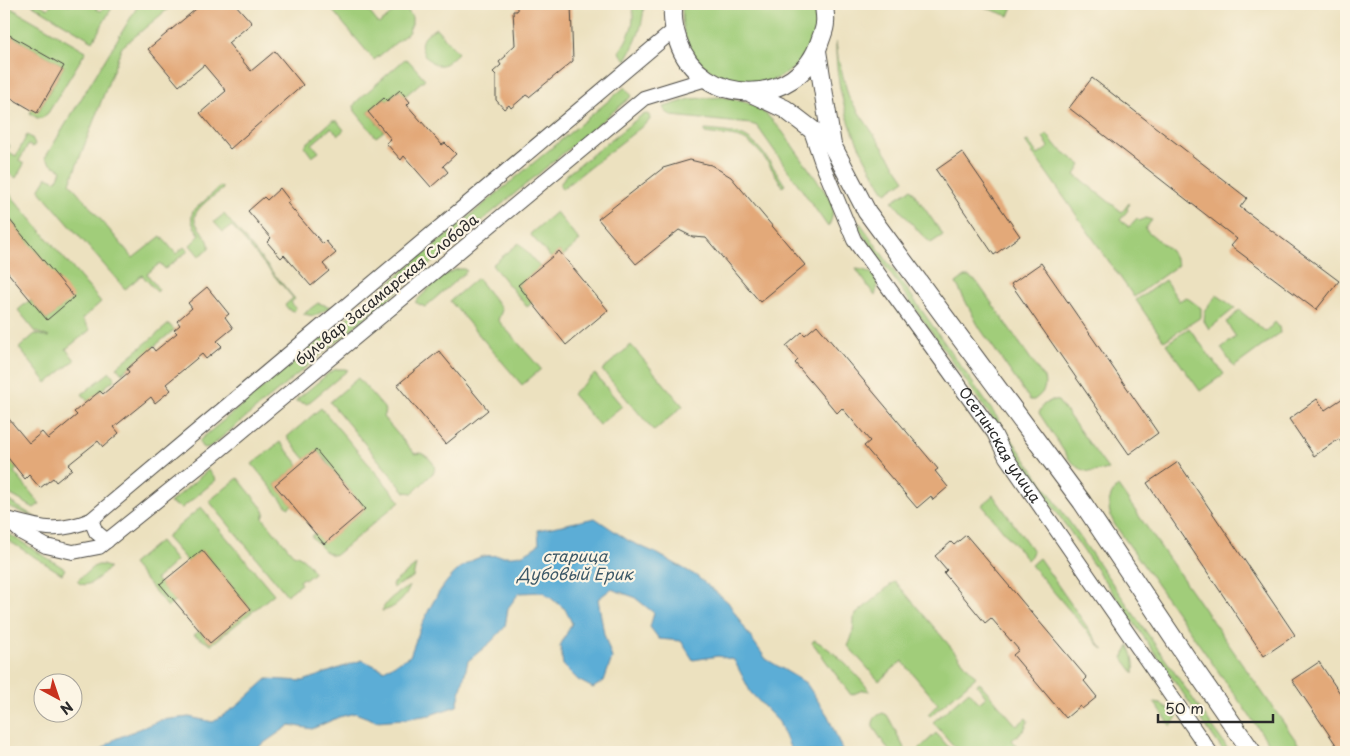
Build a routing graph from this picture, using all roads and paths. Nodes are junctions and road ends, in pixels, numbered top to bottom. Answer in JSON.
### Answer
{"nodes":[{"id":1,"x":824,"y":4,"type":"edge"},
{"id":2,"x":672,"y":5,"type":"edge"},
{"id":3,"x":674,"y":30,"type":"junction"},
{"id":4,"x":817,"y":52,"type":"junction"},
{"id":5,"x":706,"y":79,"type":"junction"},
{"id":6,"x":751,"y":92,"type":"junction"},
{"id":7,"x":810,"y":128,"type":"junction"},
{"id":8,"x":832,"y":145,"type":"junction"},
{"id":9,"x":6,"y":518,"type":"edge"},
{"id":10,"x":91,"y":520,"type":"junction"},
{"id":11,"x":103,"y":544,"type":"junction"},
{"id":12,"x":1210,"y":752,"type":"edge"},
{"id":13,"x":1252,"y":752,"type":"edge"}],
"edges":[{"from":1,"to":4,"type":"street"},
{"from":2,"to":3,"type":"street"},
{"from":3,"to":5,"type":"street"},
{"from":3,"to":10,"type":"street","name":"бульвар Засамарская Слобода"},
{"from":4,"to":6,"type":"street"},
{"from":4,"to":8,"type":"street","name":"Осетинская улица"},
{"from":5,"to":6,"type":"street"},
{"from":5,"to":11,"type":"street","name":"бульвар Засамарская Слобода"},
{"from":6,"to":7,"type":"street","name":"Осетинская улица"},
{"from":7,"to":8,"type":"street","name":"Осетинская улица"},
{"from":7,"to":12,"type":"street","name":"Осетинская улица"},
{"from":8,"to":13,"type":"street","name":"Осетинская улица"},
{"from":9,"to":10,"type":"street"},
{"from":9,"to":11,"type":"street"},
{"from":10,"to":11,"type":"street"}]}
